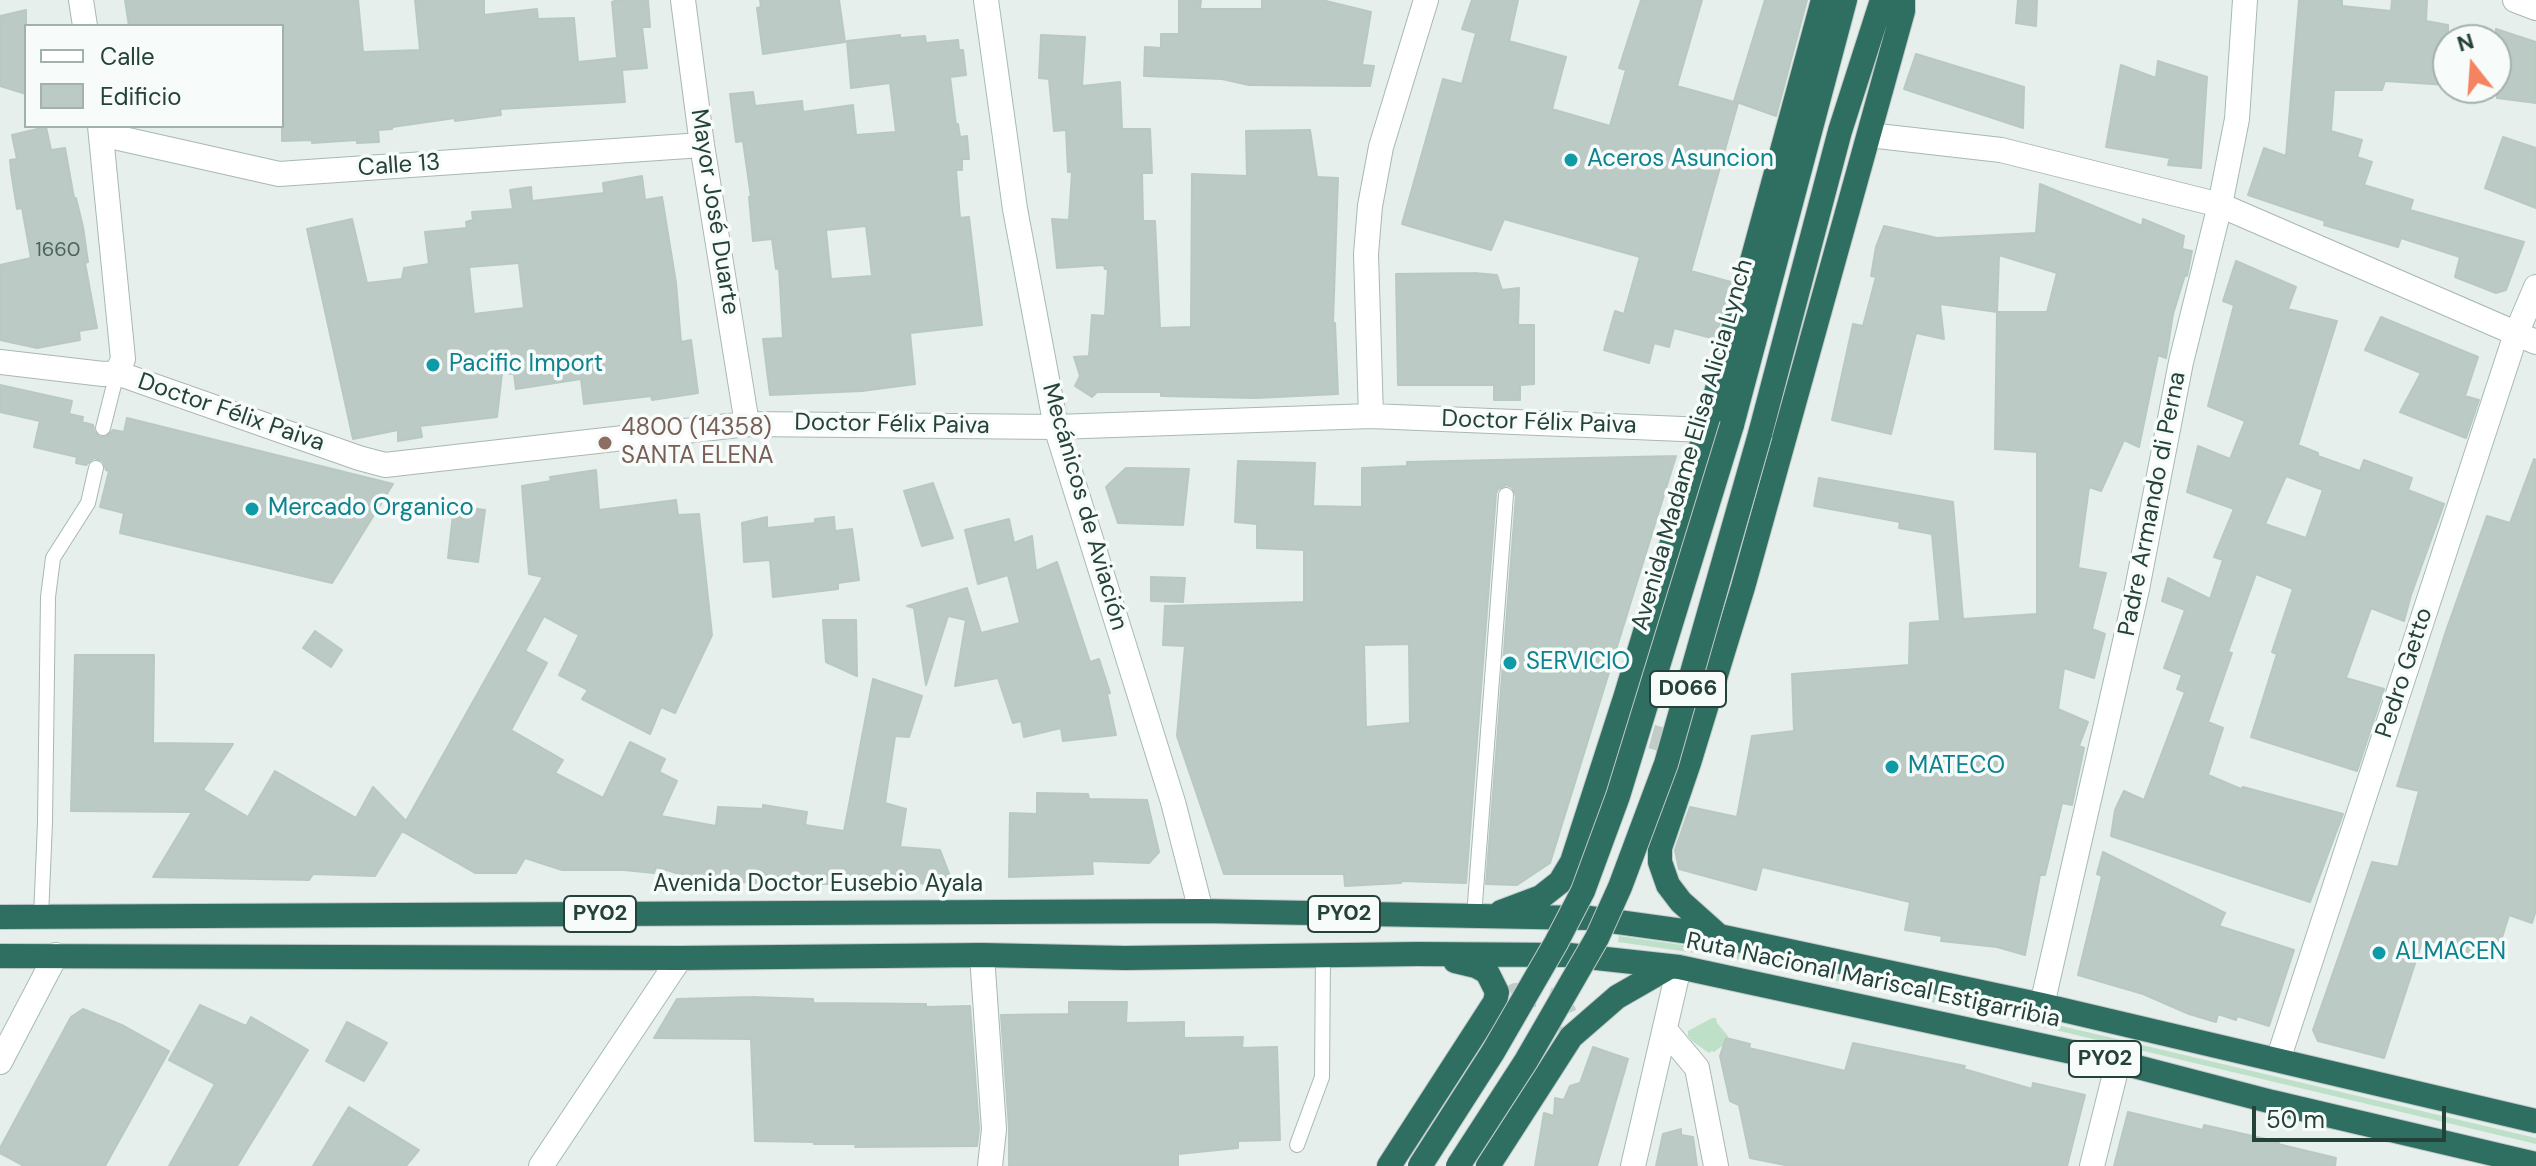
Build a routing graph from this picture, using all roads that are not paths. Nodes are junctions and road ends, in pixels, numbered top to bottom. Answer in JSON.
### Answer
{"nodes":[{"id":1,"x":81,"y":0,"type":"edge"},
{"id":2,"x":683,"y":0,"type":"edge"},
{"id":3,"x":986,"y":0,"type":"edge"},
{"id":4,"x":1426,"y":0,"type":"edge"},
{"id":5,"x":1823,"y":0,"type":"edge"},
{"id":6,"x":1845,"y":0,"type":"edge"},
{"id":7,"x":1882,"y":0,"type":"edge"},
{"id":8,"x":1903,"y":0,"type":"edge"},
{"id":9,"x":2245,"y":0,"type":"edge"},
{"id":10,"x":2515,"y":0,"type":"edge"},
{"id":11,"x":2536,"y":8,"type":"edge"},
{"id":12,"x":85,"y":24,"type":"edge"},
{"id":13,"x":100,"y":130,"type":"edge"},
{"id":14,"x":1869,"y":135,"type":"junction"},
{"id":15,"x":702,"y":145,"type":"junction"},
{"id":16,"x":2220,"y":205,"type":"junction"},
{"id":17,"x":2536,"y":287,"type":"edge"},
{"id":18,"x":2526,"y":338,"type":"edge"},
{"id":19,"x":0,"y":362,"type":"edge"},
{"id":20,"x":117,"y":373,"type":"junction"},
{"id":21,"x":1371,"y":416,"type":"junction"},
{"id":22,"x":747,"y":424,"type":"junction"},
{"id":23,"x":1056,"y":427,"type":"junction"},
{"id":24,"x":103,"y":428,"type":"dead end"},
{"id":25,"x":1706,"y":430,"type":"junction"},
{"id":26,"x":96,"y":468,"type":"dead end"},
{"id":27,"x":1506,"y":495,"type":"dead end"},
{"id":28,"x":1201,"y":911,"type":"junction"},
{"id":29,"x":1480,"y":916,"type":"junction"},
{"id":30,"x":0,"y":917,"type":"edge"},
{"id":31,"x":41,"y":917,"type":"junction"},
{"id":32,"x":1593,"y":928,"type":"junction"},
{"id":33,"x":1719,"y":936,"type":"junction"},
{"id":34,"x":1563,"y":949,"type":"junction"},
{"id":35,"x":1417,"y":954,"type":"junction"},
{"id":36,"x":56,"y":955,"type":"junction"},
{"id":37,"x":982,"y":955,"type":"junction"},
{"id":38,"x":1323,"y":955,"type":"junction"},
{"id":39,"x":680,"y":958,"type":"junction"},
{"id":40,"x":3,"y":961,"type":"edge"},
{"id":41,"x":1675,"y":966,"type":"junction"},
{"id":42,"x":2042,"y":1005,"type":"junction"},
{"id":43,"x":1666,"y":1031,"type":"junction"},
{"id":44,"x":2278,"y":1060,"type":"junction"},
{"id":45,"x":0,"y":1062,"type":"edge"},
{"id":46,"x":2118,"y":1062,"type":"junction"},
{"id":47,"x":2536,"y":1121,"type":"edge"},
{"id":48,"x":1297,"y":1145,"type":"dead end"},
{"id":49,"x":2536,"y":1164,"type":"edge"},
{"id":50,"x":541,"y":1166,"type":"edge"},
{"id":51,"x":990,"y":1166,"type":"edge"},
{"id":52,"x":1389,"y":1166,"type":"edge"},
{"id":53,"x":1420,"y":1166,"type":"edge"},
{"id":54,"x":1458,"y":1166,"type":"edge"},
{"id":55,"x":1488,"y":1166,"type":"edge"},
{"id":56,"x":1633,"y":1166,"type":"edge"},
{"id":57,"x":1716,"y":1166,"type":"edge"},
{"id":58,"x":2092,"y":1166,"type":"edge"}],
"edges":[{"from":1,"to":12,"type":"street"},
{"from":2,"to":15,"type":"street","name":"Mayor José Duarte"},
{"from":3,"to":23,"type":"street","name":"Mecánicos de Aviación"},
{"from":4,"to":21,"type":"street"},
{"from":5,"to":25,"type":"highway"},
{"from":6,"to":34,"type":"highway","name":"Avenida Madame Elisa Alicia Lynch","number":"D066","bridge":true},
{"from":7,"to":32,"type":"highway","number":"D066","bridge":true},
{"from":8,"to":14,"type":"highway"},
{"from":9,"to":16,"type":"street","name":"Padre Armando di Perna"},
{"from":10,"to":11,"type":"street"},
{"from":13,"to":15,"type":"street","name":"Calle 13"},
{"from":13,"to":20,"type":"street"},
{"from":14,"to":16,"type":"street"},
{"from":14,"to":33,"type":"highway"},
{"from":15,"to":22,"type":"street","name":"Mayor José Duarte"},
{"from":16,"to":18,"type":"street"},
{"from":16,"to":42,"type":"street","name":"Padre Armando di Perna"},
{"from":17,"to":18,"type":"street","name":"Pedro Getto"},
{"from":18,"to":44,"type":"street","name":"Pedro Getto"},
{"from":19,"to":20,"type":"street","name":"Doctor Félix Paiva"},
{"from":20,"to":22,"type":"street","name":"Doctor Félix Paiva"},
{"from":20,"to":24,"type":"lane"},
{"from":21,"to":23,"type":"street","name":"Doctor Félix Paiva"},
{"from":21,"to":25,"type":"street","name":"Doctor Félix Paiva"},
{"from":22,"to":23,"type":"street","name":"Doctor Félix Paiva"},
{"from":23,"to":28,"type":"street","name":"Mecánicos de Aviación"},
{"from":25,"to":29,"type":"highway"},
{"from":26,"to":31,"type":"lane"},
{"from":27,"to":29,"type":"lane"},
{"from":28,"to":29,"type":"highway","name":"Avenida Doctor Eusebio Ayala","number":"PY02"},
{"from":28,"to":31,"type":"highway","name":"Avenida Doctor Eusebio Ayala","number":"PY02"},
{"from":29,"to":32,"type":"highway","name":"Avenida Doctor Eusebio Ayala","number":"PY02"},
{"from":30,"to":31,"type":"highway","name":"Avenida Doctor Eusebio Ayala","number":"PY02"},
{"from":32,"to":33,"type":"highway","name":"Ruta Nacional Mariscal Estigarribia","number":"PY02"},
{"from":32,"to":54,"type":"highway","number":"D066","bridge":true},
{"from":33,"to":42,"type":"highway","name":"Ruta Nacional Mariscal Estigarribia","number":"PY02"},
{"from":34,"to":35,"type":"highway","number":"PY02"},
{"from":34,"to":41,"type":"highway","name":"Ruta Nacional Mariscal Estigarribia","number":"PY02"},
{"from":34,"to":53,"type":"highway","number":"D066","bridge":true},
{"from":35,"to":38,"type":"highway","number":"PY02"},
{"from":35,"to":52,"type":"highway"},
{"from":36,"to":39,"type":"highway","number":"PY02"},
{"from":36,"to":40,"type":"highway","number":"PY02"},
{"from":36,"to":45,"type":"street"},
{"from":37,"to":38,"type":"highway","number":"PY02"},
{"from":37,"to":39,"type":"highway","number":"PY02"},
{"from":37,"to":51,"type":"street"},
{"from":38,"to":48,"type":"lane"},
{"from":39,"to":50,"type":"street"},
{"from":41,"to":43,"type":"street"},
{"from":41,"to":46,"type":"highway","name":"Ruta Nacional Mariscal Estigarribia","number":"PY02"},
{"from":41,"to":55,"type":"highway"},
{"from":42,"to":44,"type":"highway","name":"Ruta Nacional Mariscal Estigarribia","number":"PY02"},
{"from":43,"to":56,"type":"street"},
{"from":43,"to":57,"type":"street"},
{"from":44,"to":47,"type":"highway","name":"Ruta Nacional Mariscal Estigarribia","number":"PY02"},
{"from":46,"to":49,"type":"highway","name":"Ruta Nacional Mariscal Estigarribia","number":"PY02"},
{"from":46,"to":58,"type":"street"}]}
